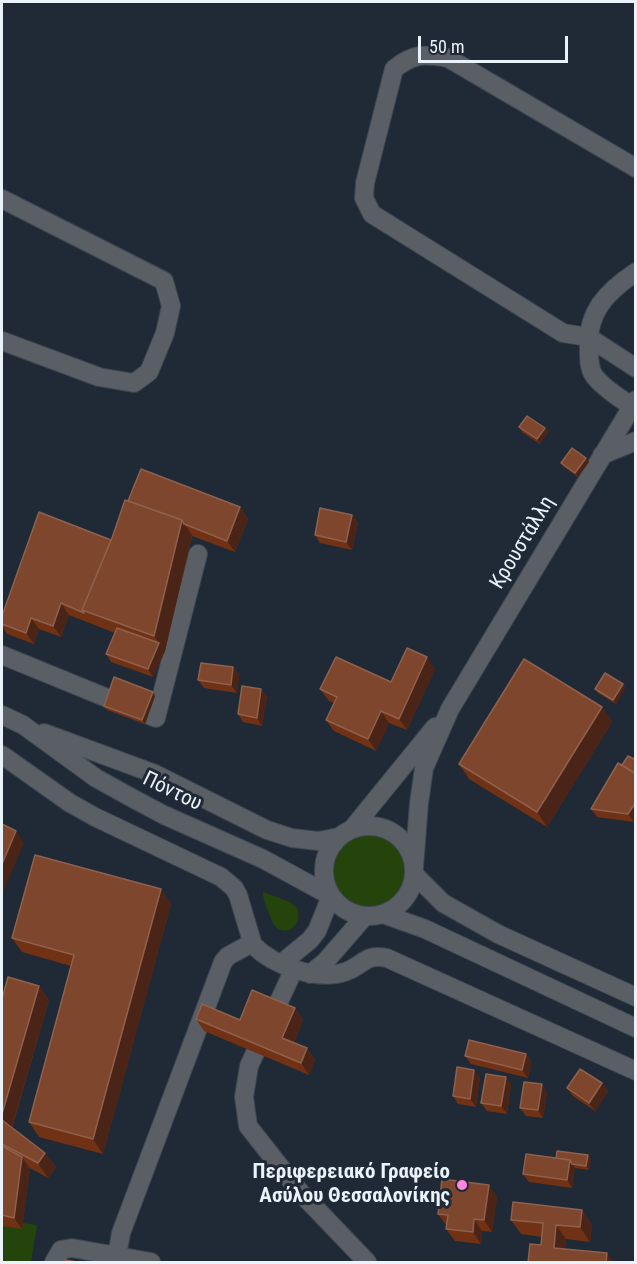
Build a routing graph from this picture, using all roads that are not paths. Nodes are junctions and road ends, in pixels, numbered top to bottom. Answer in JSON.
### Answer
{"nodes":[{"id":1,"x":636,"y":168,"type":"edge"},
{"id":2,"x":2,"y":199,"type":"edge"},
{"id":3,"x":636,"y":272,"type":"edge"},
{"id":4,"x":588,"y":337,"type":"junction"},
{"id":5,"x":2,"y":341,"type":"edge"},
{"id":6,"x":636,"y":368,"type":"edge"},
{"id":7,"x":634,"y":405,"type":"edge"},
{"id":8,"x":636,"y":441,"type":"edge"},
{"id":9,"x":602,"y":455,"type":"junction"},
{"id":10,"x":198,"y":554,"type":"dead end"},
{"id":11,"x":2,"y":655,"type":"edge"},
{"id":12,"x":450,"y":709,"type":"junction"},
{"id":13,"x":2,"y":715,"type":"edge"},
{"id":14,"x":23,"y":725,"type":"junction"},
{"id":15,"x":2,"y":755,"type":"edge"},
{"id":16,"x":346,"y":833,"type":"junction"},
{"id":17,"x":414,"y":871,"type":"junction"},
{"id":18,"x":332,"y":896,"type":"junction"},
{"id":19,"x":374,"y":915,"type":"junction"},
{"id":20,"x":252,"y":943,"type":"junction"},
{"id":21,"x":295,"y":968,"type":"junction"},
{"id":22,"x":636,"y":997,"type":"edge"},
{"id":23,"x":636,"y":1028,"type":"edge"},
{"id":24,"x":636,"y":1071,"type":"edge"},
{"id":25,"x":117,"y":1256,"type":"junction"},
{"id":26,"x":54,"y":1263,"type":"edge"},
{"id":27,"x":151,"y":1263,"type":"edge"},
{"id":28,"x":367,"y":1263,"type":"edge"}],
"edges":[{"from":1,"to":4,"type":"street"},
{"from":2,"to":5,"type":"street"},
{"from":3,"to":4,"type":"street"},
{"from":4,"to":6,"type":"street"},
{"from":4,"to":7,"type":"street"},
{"from":7,"to":9,"type":"street","name":"Κρουστάλλη"},
{"from":8,"to":9,"type":"street"},
{"from":9,"to":12,"type":"street","name":"Κρουστάλλη"},
{"from":10,"to":11,"type":"street"},
{"from":12,"to":16,"type":"street","name":"Κρουστάλλη"},
{"from":12,"to":17,"type":"street","name":"Κρουστάλλη"},
{"from":13,"to":14,"type":"street","name":"Πόντου"},
{"from":14,"to":16,"type":"street"},
{"from":14,"to":18,"type":"street","name":"Πόντου"},
{"from":15,"to":20,"type":"street"},
{"from":16,"to":17,"type":"street"},
{"from":16,"to":18,"type":"street"},
{"from":17,"to":19,"type":"street"},
{"from":17,"to":22,"type":"street"},
{"from":18,"to":19,"type":"street"},
{"from":18,"to":21,"type":"street"},
{"from":19,"to":21,"type":"street"},
{"from":19,"to":23,"type":"street"},
{"from":20,"to":21,"type":"street"},
{"from":20,"to":25,"type":"street"},
{"from":21,"to":24,"type":"street"},
{"from":21,"to":28,"type":"street"},
{"from":25,"to":26,"type":"street"},
{"from":25,"to":27,"type":"street"}]}
